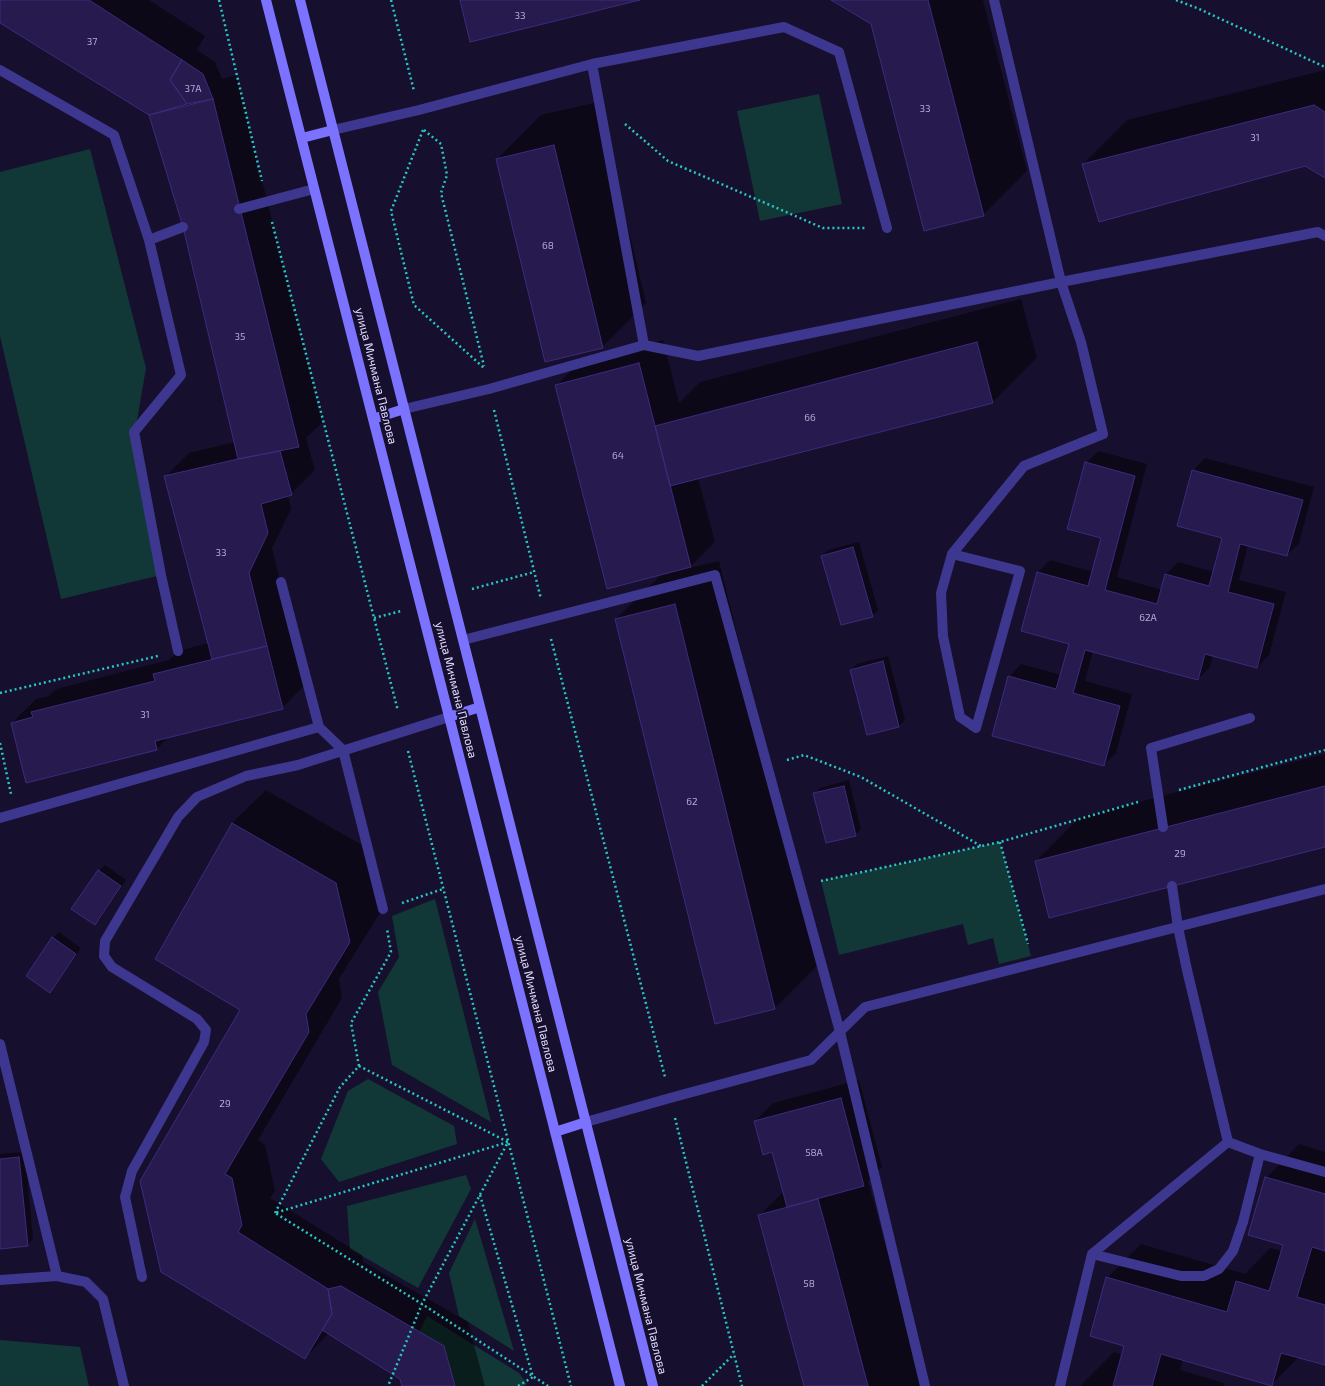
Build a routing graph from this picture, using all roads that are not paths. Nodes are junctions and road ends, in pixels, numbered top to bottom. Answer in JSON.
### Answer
{"nodes":[{"id":1,"x":266,"y":0,"type":"edge"},
{"id":2,"x":300,"y":0,"type":"edge"},
{"id":3,"x":994,"y":0,"type":"edge"},
{"id":4,"x":592,"y":64,"type":"junction"},
{"id":5,"x":0,"y":70,"type":"edge"},
{"id":6,"x":333,"y":130,"type":"junction"},
{"id":7,"x":302,"y":138,"type":"junction"},
{"id":8,"x":314,"y":189,"type":"junction"},
{"id":9,"x":239,"y":209,"type":"dead end"},
{"id":10,"x":183,"y":227,"type":"dead end"},
{"id":11,"x":887,"y":228,"type":"road end"},
{"id":12,"x":1325,"y":236,"type":"edge"},
{"id":13,"x":149,"y":240,"type":"junction"},
{"id":14,"x":1061,"y":282,"type":"junction"},
{"id":15,"x":644,"y":345,"type":"junction"},
{"id":16,"x":404,"y":409,"type":"junction"},
{"id":17,"x":373,"y":419,"type":"junction"},
{"id":18,"x":952,"y":554,"type":"junction"},
{"id":19,"x":281,"y":582,"type":"dead end"},
{"id":20,"x":463,"y":640,"type":"junction"},
{"id":21,"x":178,"y":651,"type":"road end"},
{"id":22,"x":480,"y":708,"type":"junction"},
{"id":23,"x":449,"y":717,"type":"junction"},
{"id":24,"x":1250,"y":718,"type":"dead end"},
{"id":25,"x":319,"y":727,"type":"junction"},
{"id":26,"x":343,"y":750,"type":"junction"},
{"id":27,"x":0,"y":818,"type":"edge"},
{"id":28,"x":1163,"y":827,"type":"dead end"},
{"id":29,"x":1172,"y":886,"type":"dead end"},
{"id":30,"x":1325,"y":889,"type":"edge"},
{"id":31,"x":383,"y":910,"type":"road end"},
{"id":32,"x":1178,"y":927,"type":"junction"},
{"id":33,"x":840,"y":1032,"type":"junction"},
{"id":34,"x":0,"y":1044,"type":"edge"},
{"id":35,"x":586,"y":1122,"type":"junction"},
{"id":36,"x":555,"y":1132,"type":"junction"},
{"id":37,"x":1228,"y":1142,"type":"junction"},
{"id":38,"x":1260,"y":1154,"type":"junction"},
{"id":39,"x":1325,"y":1172,"type":"edge"},
{"id":40,"x":1092,"y":1254,"type":"junction"},
{"id":41,"x":57,"y":1276,"type":"junction"},
{"id":42,"x":142,"y":1277,"type":"dead end"},
{"id":43,"x":0,"y":1280,"type":"edge"},
{"id":44,"x":124,"y":1386,"type":"edge"},
{"id":45,"x":620,"y":1386,"type":"edge"},
{"id":46,"x":653,"y":1386,"type":"edge"},
{"id":47,"x":925,"y":1386,"type":"edge"},
{"id":48,"x":1060,"y":1386,"type":"edge"}],
"edges":[{"from":1,"to":7,"type":"main road","name":"улица Мичмана Павлова"},
{"from":2,"to":6,"type":"main road","name":"улица Мичмана Павлова"},
{"from":3,"to":14,"type":"lane"},
{"from":4,"to":6,"type":"lane"},
{"from":4,"to":11,"type":"lane"},
{"from":4,"to":15,"type":"lane"},
{"from":5,"to":13,"type":"lane"},
{"from":6,"to":7,"type":"main road"},
{"from":6,"to":16,"type":"main road","name":"улица Мичмана Павлова"},
{"from":7,"to":8,"type":"main road","name":"улица Мичмана Павлова"},
{"from":8,"to":9,"type":"lane"},
{"from":8,"to":17,"type":"main road","name":"улица Мичмана Павлова"},
{"from":10,"to":13,"type":"lane"},
{"from":12,"to":14,"type":"lane"},
{"from":13,"to":21,"type":"lane"},
{"from":14,"to":15,"type":"lane"},
{"from":14,"to":18,"type":"lane"},
{"from":15,"to":16,"type":"lane"},
{"from":16,"to":17,"type":"main road"},
{"from":16,"to":20,"type":"main road","name":"улица Мичмана Павлова"},
{"from":17,"to":23,"type":"main road","name":"улица Мичмана Павлова"},
{"from":18,"to":18,"type":"lane"},
{"from":19,"to":25,"type":"lane"},
{"from":20,"to":22,"type":"main road","name":"улица Мичмана Павлова"},
{"from":20,"to":33,"type":"lane"},
{"from":22,"to":23,"type":"main road"},
{"from":22,"to":35,"type":"main road","name":"улица Мичмана Павлова"},
{"from":23,"to":26,"type":"lane"},
{"from":23,"to":36,"type":"main road","name":"улица Мичмана Павлова"},
{"from":24,"to":28,"type":"lane"},
{"from":25,"to":26,"type":"lane"},
{"from":25,"to":27,"type":"lane"},
{"from":26,"to":31,"type":"lane"},
{"from":26,"to":42,"type":"lane"},
{"from":29,"to":32,"type":"lane"},
{"from":30,"to":32,"type":"lane"},
{"from":32,"to":33,"type":"lane"},
{"from":32,"to":37,"type":"lane"},
{"from":33,"to":35,"type":"lane"},
{"from":33,"to":47,"type":"lane"},
{"from":34,"to":41,"type":"lane"},
{"from":35,"to":36,"type":"main road"},
{"from":35,"to":46,"type":"main road","name":"улица Мичмана Павлова"},
{"from":36,"to":45,"type":"main road","name":"улица Мичмана Павлова"},
{"from":37,"to":38,"type":"lane"},
{"from":37,"to":40,"type":"lane"},
{"from":38,"to":39,"type":"lane"},
{"from":38,"to":40,"type":"lane"},
{"from":40,"to":48,"type":"lane"},
{"from":41,"to":43,"type":"lane"},
{"from":41,"to":44,"type":"lane"}]}
